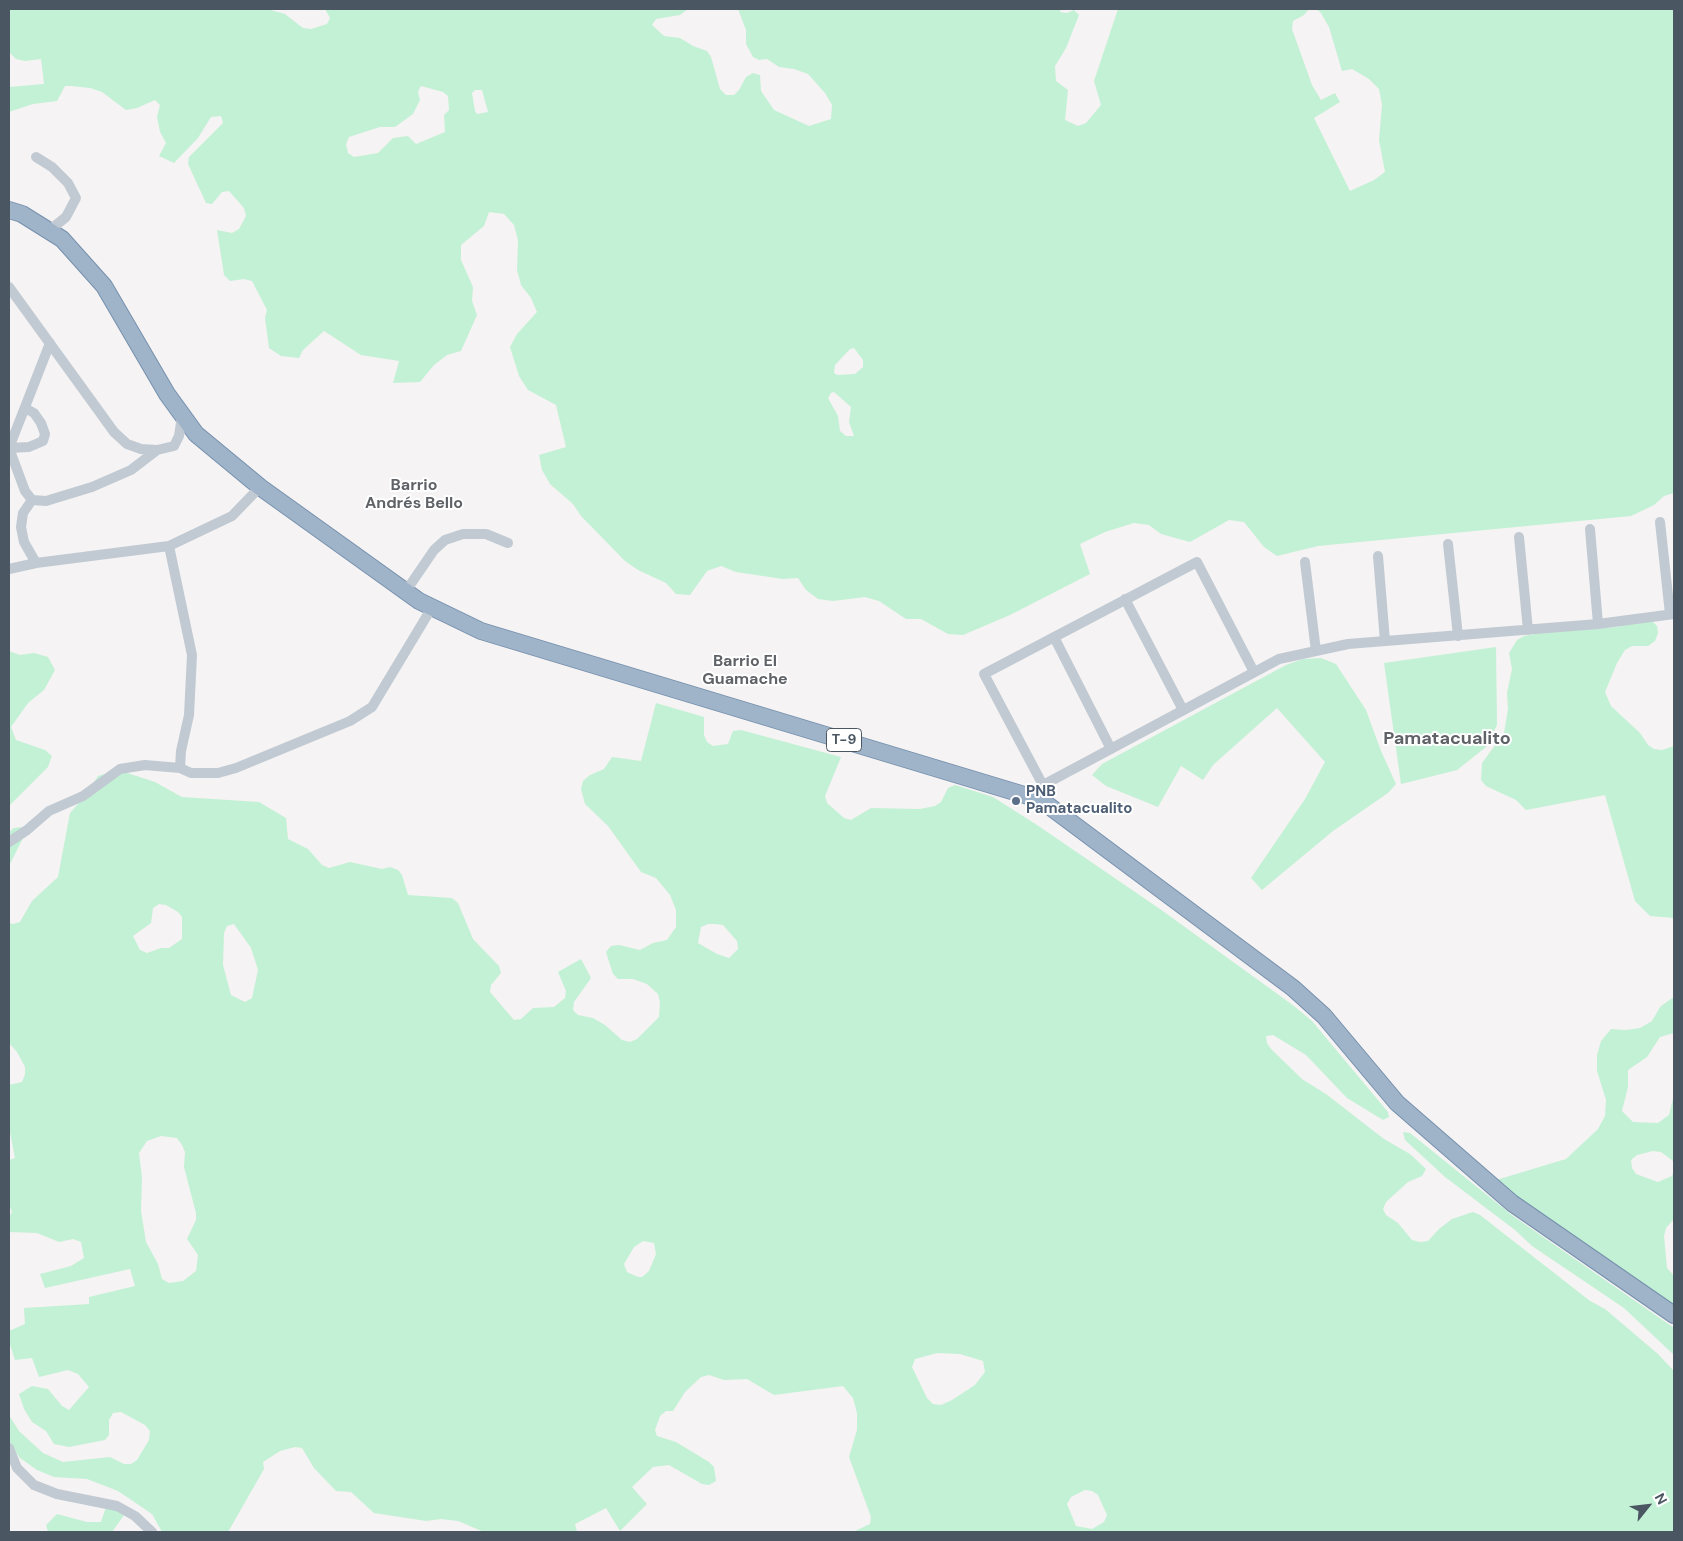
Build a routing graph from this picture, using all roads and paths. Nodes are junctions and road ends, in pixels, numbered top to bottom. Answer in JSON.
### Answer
{"nodes":[{"id":1,"x":36,"y":157,"type":"dead end"},
{"id":2,"x":9,"y":210,"type":"edge"},
{"id":3,"x":50,"y":230,"type":"junction"},
{"id":4,"x":9,"y":287,"type":"edge"},
{"id":5,"x":50,"y":343,"type":"junction"},
{"id":6,"x":25,"y":408,"type":"junction"},
{"id":7,"x":182,"y":416,"type":"junction"},
{"id":8,"x":9,"y":448,"type":"edge"},
{"id":9,"x":156,"y":450,"type":"junction"},
{"id":10,"x":260,"y":487,"type":"junction"},
{"id":11,"x":32,"y":500,"type":"junction"},
{"id":12,"x":1660,"y":522,"type":"dead end"},
{"id":13,"x":1590,"y":528,"type":"dead end"},
{"id":14,"x":1520,"y":537,"type":"dead end"},
{"id":15,"x":508,"y":543,"type":"dead end"},
{"id":16,"x":1448,"y":544,"type":"dead end"},
{"id":17,"x":168,"y":546,"type":"junction"},
{"id":18,"x":1378,"y":556,"type":"dead end"},
{"id":19,"x":1305,"y":562,"type":"dead end"},
{"id":20,"x":36,"y":563,"type":"junction"},
{"id":21,"x":9,"y":569,"type":"edge"},
{"id":22,"x":406,"y":591,"type":"junction"},
{"id":23,"x":1125,"y":599,"type":"junction"},
{"id":24,"x":431,"y":609,"type":"junction"},
{"id":25,"x":1672,"y":614,"type":"edge"},
{"id":26,"x":1598,"y":624,"type":"junction"},
{"id":27,"x":1528,"y":630,"type":"junction"},
{"id":28,"x":1458,"y":636,"type":"junction"},
{"id":29,"x":1054,"y":637,"type":"junction"},
{"id":30,"x":1385,"y":641,"type":"junction"},
{"id":31,"x":1316,"y":651,"type":"junction"},
{"id":32,"x":1254,"y":672,"type":"junction"},
{"id":33,"x":1183,"y":710,"type":"junction"},
{"id":34,"x":1111,"y":749,"type":"junction"},
{"id":35,"x":180,"y":768,"type":"junction"},
{"id":36,"x":1043,"y":794,"type":"junction"},
{"id":37,"x":9,"y":842,"type":"edge"},
{"id":38,"x":1674,"y":1315,"type":"edge"},
{"id":39,"x":9,"y":1448,"type":"edge"},
{"id":40,"x":152,"y":1532,"type":"edge"}],
"edges":[{"from":1,"to":3,"type":"street"},
{"from":2,"to":3,"type":"highway","number":"T-9"},
{"from":3,"to":7,"type":"highway","number":"T-9"},
{"from":4,"to":5,"type":"street"},
{"from":5,"to":6,"type":"street"},
{"from":5,"to":9,"type":"street"},
{"from":6,"to":8,"type":"street"},
{"from":6,"to":8,"type":"street"},
{"from":7,"to":9,"type":"street"},
{"from":7,"to":10,"type":"highway","number":"T-9"},
{"from":8,"to":11,"type":"street"},
{"from":9,"to":11,"type":"street"},
{"from":10,"to":17,"type":"street"},
{"from":10,"to":22,"type":"highway","number":"T-9"},
{"from":11,"to":20,"type":"street"},
{"from":12,"to":25,"type":"street"},
{"from":13,"to":26,"type":"street"},
{"from":14,"to":27,"type":"street"},
{"from":15,"to":22,"type":"street"},
{"from":16,"to":28,"type":"street"},
{"from":17,"to":20,"type":"street"},
{"from":17,"to":35,"type":"street"},
{"from":18,"to":30,"type":"street"},
{"from":19,"to":31,"type":"street"},
{"from":20,"to":21,"type":"street"},
{"from":22,"to":24,"type":"highway","number":"T-9"},
{"from":23,"to":29,"type":"street"},
{"from":23,"to":32,"type":"street"},
{"from":23,"to":33,"type":"street"},
{"from":24,"to":35,"type":"street"},
{"from":24,"to":36,"type":"highway","number":"T-9"},
{"from":25,"to":26,"type":"street"},
{"from":26,"to":27,"type":"street"},
{"from":27,"to":28,"type":"street"},
{"from":28,"to":30,"type":"street"},
{"from":29,"to":34,"type":"street"},
{"from":29,"to":36,"type":"street"},
{"from":30,"to":31,"type":"street"},
{"from":31,"to":32,"type":"street"},
{"from":32,"to":33,"type":"street"},
{"from":33,"to":34,"type":"street"},
{"from":34,"to":36,"type":"street"},
{"from":35,"to":37,"type":"street"},
{"from":36,"to":38,"type":"highway","number":"T-9"},
{"from":39,"to":40,"type":"street"}]}
